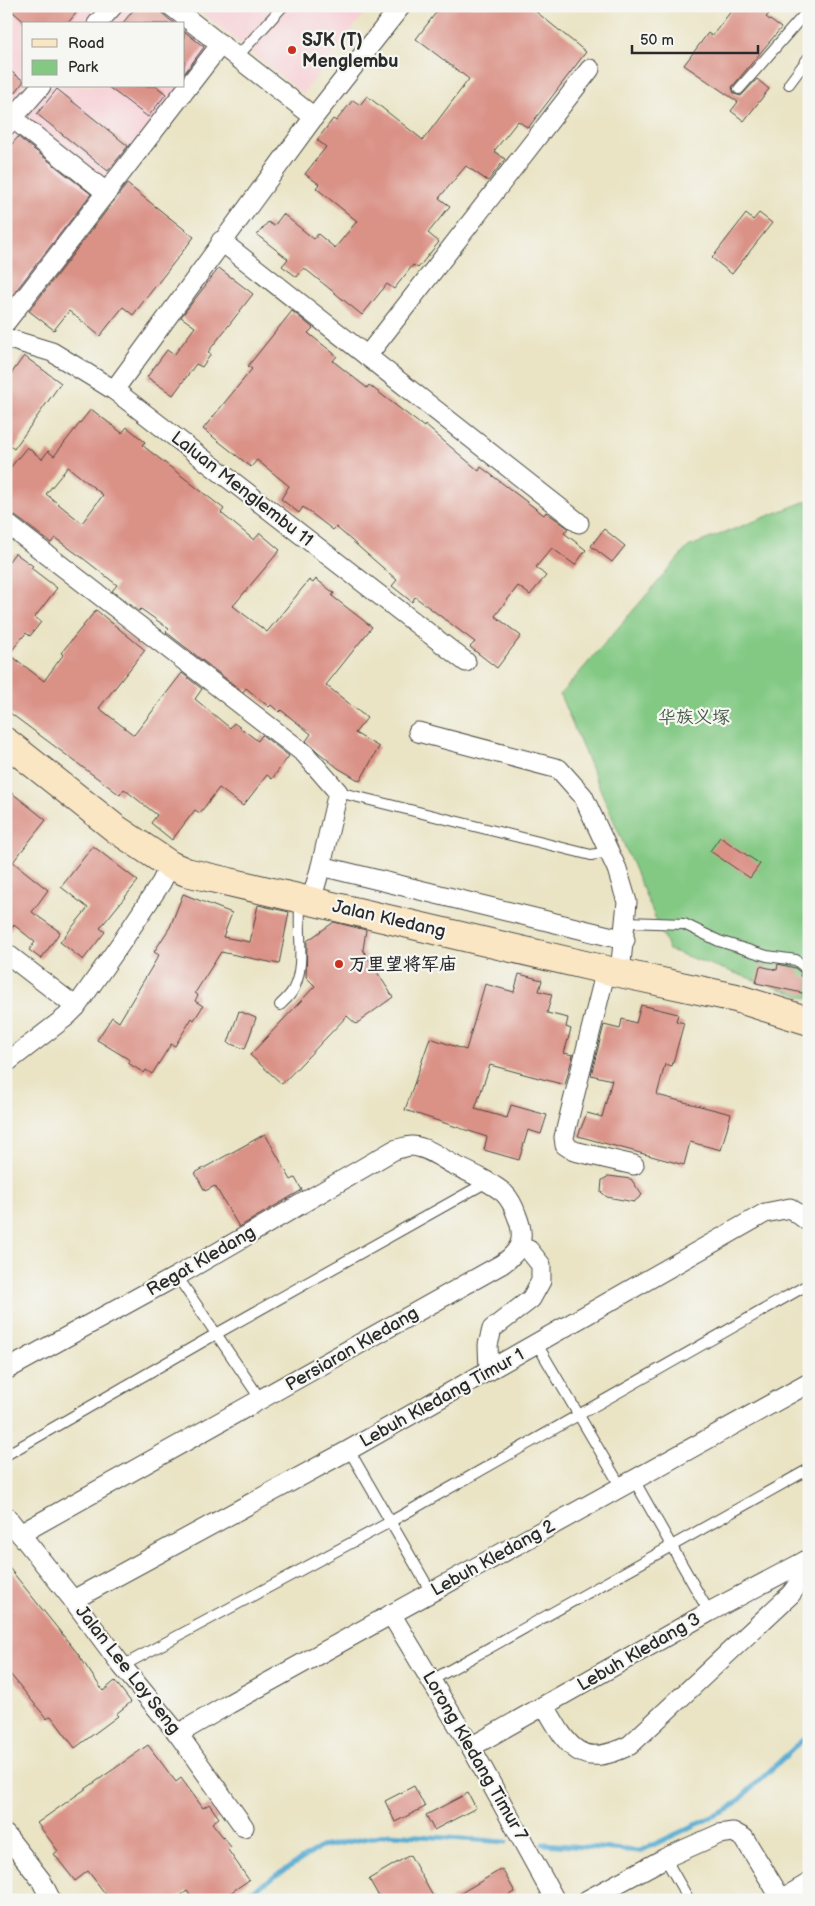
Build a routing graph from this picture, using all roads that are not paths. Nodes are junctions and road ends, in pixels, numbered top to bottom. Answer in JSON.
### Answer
{"nodes":[{"id":1,"x":113,"y":6,"type":"edge"},
{"id":2,"x":171,"y":6,"type":"edge"},
{"id":3,"x":283,"y":6,"type":"edge"},
{"id":4,"x":401,"y":6,"type":"edge"},
{"id":5,"x":809,"y":9,"type":"edge"},
{"id":6,"x":99,"y":22,"type":"edge"},
{"id":7,"x":221,"y":44,"type":"junction"},
{"id":8,"x":237,"y":57,"type":"junction"},
{"id":9,"x":809,"y":57,"type":"edge"},
{"id":10,"x":590,"y":69,"type":"dead end"},
{"id":11,"x":790,"y":84,"type":"dead end"},
{"id":12,"x":39,"y":88,"type":"edge"},
{"id":13,"x":739,"y":89,"type":"dead end"},
{"id":14,"x":314,"y":116,"type":"junction"},
{"id":15,"x":8,"y":119,"type":"edge"},
{"id":16,"x":107,"y":193,"type":"junction"},
{"id":17,"x":221,"y":241,"type":"junction"},
{"id":18,"x":6,"y":322,"type":"edge"},
{"id":19,"x":6,"y":338,"type":"edge"},
{"id":20,"x":367,"y":356,"type":"junction"},
{"id":21,"x":114,"y":390,"type":"junction"},
{"id":22,"x":6,"y":523,"type":"edge"},
{"id":23,"x":579,"y":523,"type":"dead end"},
{"id":24,"x":466,"y":662,"type":"dead end"},
{"id":25,"x":418,"y":732,"type":"dead end"},
{"id":26,"x":6,"y":742,"type":"edge"},
{"id":27,"x":338,"y":792,"type":"junction"},
{"id":28,"x":608,"y":852,"type":"junction"},
{"id":29,"x":170,"y":865,"type":"junction"},
{"id":30,"x":321,"y":866,"type":"junction"},
{"id":31,"x":306,"y":900,"type":"junction"},
{"id":32,"x":626,"y":931,"type":"junction"},
{"id":33,"x":6,"y":953,"type":"edge"},
{"id":34,"x":809,"y":971,"type":"edge"},
{"id":35,"x":613,"y":972,"type":"junction"},
{"id":36,"x":280,"y":1005,"type":"dead end"},
{"id":37,"x":76,"y":1007,"type":"junction"},
{"id":38,"x":808,"y":1018,"type":"edge"},
{"id":39,"x":6,"y":1063,"type":"edge"},
{"id":40,"x":634,"y":1165,"type":"dead end"},
{"id":41,"x":487,"y":1182,"type":"junction"},
{"id":42,"x":809,"y":1222,"type":"edge"},
{"id":43,"x":520,"y":1247,"type":"junction"},
{"id":44,"x":177,"y":1276,"type":"junction"},
{"id":45,"x":809,"y":1284,"type":"edge"},
{"id":46,"x":216,"y":1334,"type":"junction"},
{"id":47,"x":537,"y":1344,"type":"junction"},
{"id":48,"x":6,"y":1370,"type":"edge"},
{"id":49,"x":489,"y":1371,"type":"junction"},
{"id":50,"x":809,"y":1383,"type":"edge"},
{"id":51,"x":261,"y":1400,"type":"junction"},
{"id":52,"x":578,"y":1414,"type":"junction"},
{"id":53,"x":349,"y":1450,"type":"junction"},
{"id":54,"x":6,"y":1455,"type":"edge"},
{"id":55,"x":809,"y":1469,"type":"edge"},
{"id":56,"x":627,"y":1483,"type":"junction"},
{"id":57,"x":6,"y":1516,"type":"edge"},
{"id":58,"x":390,"y":1522,"type":"junction"},
{"id":59,"x":20,"y":1534,"type":"junction"},
{"id":60,"x":672,"y":1546,"type":"junction"},
{"id":61,"x":807,"y":1560,"type":"edge"},
{"id":62,"x":431,"y":1592,"type":"junction"},
{"id":63,"x":73,"y":1600,"type":"junction"},
{"id":64,"x":709,"y":1612,"type":"junction"},
{"id":65,"x":391,"y":1614,"type":"junction"},
{"id":66,"x":122,"y":1666,"type":"junction"},
{"id":67,"x":432,"y":1680,"type":"junction"},
{"id":68,"x":545,"y":1706,"type":"junction"},
{"id":69,"x":178,"y":1734,"type":"junction"},
{"id":70,"x":471,"y":1747,"type":"junction"},
{"id":71,"x":244,"y":1827,"type":"dead end"},
{"id":72,"x":6,"y":1835,"type":"edge"},
{"id":73,"x":665,"y":1858,"type":"junction"},
{"id":74,"x":809,"y":1883,"type":"edge"},
{"id":75,"x":590,"y":1899,"type":"edge"},
{"id":76,"x":782,"y":1899,"type":"edge"},
{"id":77,"x":51,"y":1900,"type":"edge"},
{"id":78,"x":555,"y":1900,"type":"edge"},
{"id":79,"x":689,"y":1900,"type":"edge"}],
"edges":[{"from":1,"to":6,"type":"street"},
{"from":2,"to":7,"type":"street"},
{"from":3,"to":8,"type":"lane"},
{"from":4,"to":14,"type":"street"},
{"from":5,"to":13,"type":"lane"},
{"from":7,"to":8,"type":"street"},
{"from":7,"to":16,"type":"street"},
{"from":8,"to":14,"type":"street"},
{"from":9,"to":11,"type":"lane"},
{"from":10,"to":20,"type":"street"},
{"from":12,"to":15,"type":"street"},
{"from":14,"to":17,"type":"street"},
{"from":15,"to":16,"type":"street"},
{"from":16,"to":18,"type":"street"},
{"from":17,"to":20,"type":"street"},
{"from":17,"to":21,"type":"street"},
{"from":19,"to":21,"type":"street","name":"Laluan Menglembu 11"},
{"from":20,"to":23,"type":"street"},
{"from":21,"to":24,"type":"street","name":"Laluan Menglembu 11"},
{"from":22,"to":27,"type":"street"},
{"from":25,"to":28,"type":"street"},
{"from":26,"to":29,"type":"main road","name":"Jalan Kledang"},
{"from":27,"to":28,"type":"lane"},
{"from":27,"to":30,"type":"street"},
{"from":28,"to":32,"type":"street"},
{"from":29,"to":31,"type":"main road","name":"Jalan Kledang"},
{"from":29,"to":37,"type":"street"},
{"from":30,"to":31,"type":"street"},
{"from":30,"to":32,"type":"street"},
{"from":31,"to":35,"type":"main road","name":"Jalan Kledang"},
{"from":31,"to":36,"type":"lane"},
{"from":32,"to":34,"type":"lane"},
{"from":32,"to":35,"type":"street"},
{"from":33,"to":37,"type":"street"},
{"from":35,"to":38,"type":"main road","name":"Jalan Kledang"},
{"from":35,"to":40,"type":"street"},
{"from":37,"to":39,"type":"street"},
{"from":41,"to":43,"type":"street"},
{"from":41,"to":44,"type":"street","name":"Regat Kledang"},
{"from":41,"to":46,"type":"lane"},
{"from":42,"to":47,"type":"street","name":"Lebuh Kledang Timur 1"},
{"from":43,"to":49,"type":"street"},
{"from":43,"to":51,"type":"street","name":"Persiaran Kledang"},
{"from":44,"to":46,"type":"lane"},
{"from":44,"to":48,"type":"street","name":"Regat Kledang"},
{"from":45,"to":52,"type":"lane"},
{"from":46,"to":51,"type":"lane"},
{"from":46,"to":54,"type":"lane"},
{"from":47,"to":49,"type":"street","name":"Lebuh Kledang Timur 1"},
{"from":47,"to":52,"type":"lane"},
{"from":49,"to":53,"type":"street","name":"Lebuh Kledang Timur 1"},
{"from":50,"to":56,"type":"street","name":"Lebuh Kledang 2"},
{"from":51,"to":59,"type":"street","name":"Persiaran Kledang"},
{"from":52,"to":56,"type":"lane"},
{"from":52,"to":58,"type":"lane"},
{"from":53,"to":58,"type":"lane"},
{"from":53,"to":63,"type":"street","name":"Lebuh Kledang Timur 1"},
{"from":55,"to":60,"type":"lane"},
{"from":56,"to":60,"type":"lane"},
{"from":56,"to":62,"type":"street","name":"Lebuh Kledang 2"},
{"from":57,"to":59,"type":"street","name":"Jalan Lee Loy Seng"},
{"from":58,"to":62,"type":"lane"},
{"from":58,"to":66,"type":"lane"},
{"from":59,"to":63,"type":"street","name":"Jalan Lee Loy Seng"},
{"from":60,"to":64,"type":"lane"},
{"from":60,"to":67,"type":"lane"},
{"from":61,"to":64,"type":"street","name":"Lebuh Kledang 3"},
{"from":61,"to":68,"type":"street"},
{"from":62,"to":65,"type":"street","name":"Lebuh Kledang 2"},
{"from":63,"to":66,"type":"street","name":"Jalan Lee Loy Seng"},
{"from":64,"to":68,"type":"street","name":"Lebuh Kledang 3"},
{"from":65,"to":67,"type":"street","name":"Lorong Kledang Timur 7"},
{"from":65,"to":69,"type":"street","name":"Lebuh Kledang 2"},
{"from":66,"to":69,"type":"street","name":"Jalan Lee Loy Seng"},
{"from":67,"to":70,"type":"street","name":"Lorong Kledang Timur 7"},
{"from":68,"to":70,"type":"street","name":"Lebuh Kledang 3"},
{"from":69,"to":71,"type":"street","name":"Jalan Lee Loy Seng"},
{"from":70,"to":78,"type":"street","name":"Lorong Kledang Timur 7"},
{"from":72,"to":77,"type":"street"},
{"from":73,"to":75,"type":"street"},
{"from":73,"to":76,"type":"street"},
{"from":73,"to":79,"type":"lane"},
{"from":74,"to":76,"type":"street"}]}
